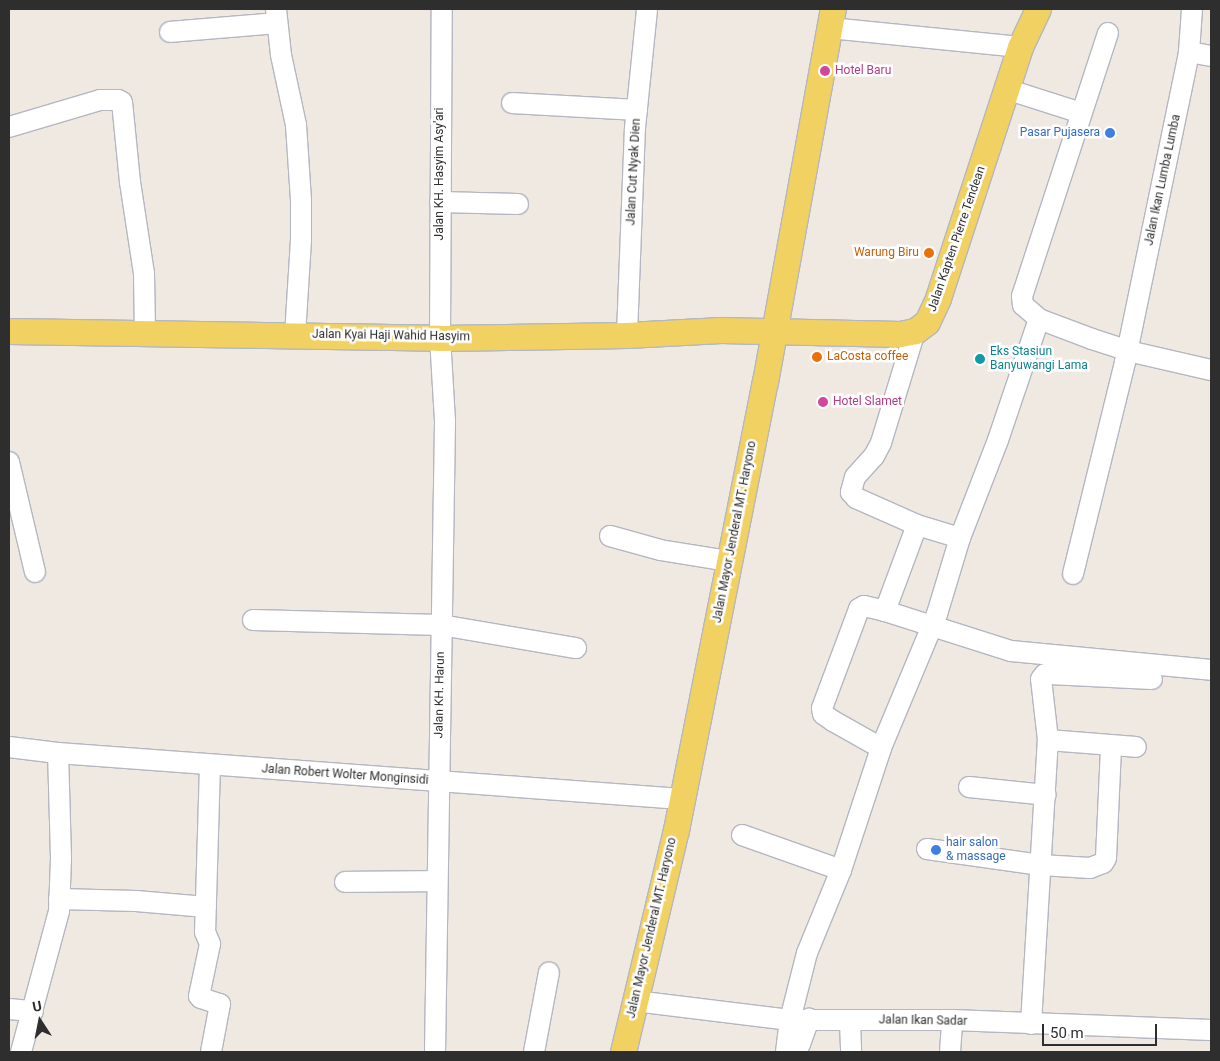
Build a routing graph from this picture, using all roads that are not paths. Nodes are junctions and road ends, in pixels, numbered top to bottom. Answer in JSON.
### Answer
{"nodes":[{"id":1,"x":442,"y":9,"type":"edge"},
{"id":2,"x":647,"y":9,"type":"edge"},
{"id":3,"x":1038,"y":9,"type":"edge"},
{"id":4,"x":1192,"y":9,"type":"edge"},
{"id":5,"x":277,"y":16,"type":"edge"},
{"id":6,"x":831,"y":18,"type":"edge"},
{"id":7,"x":170,"y":32,"type":"dead end"},
{"id":8,"x":1108,"y":33,"type":"dead end"},
{"id":9,"x":1020,"y":47,"type":"junction"},
{"id":10,"x":1189,"y":52,"type":"junction"},
{"id":11,"x":1211,"y":56,"type":"edge"},
{"id":12,"x":1006,"y":89,"type":"junction"},
{"id":13,"x":512,"y":103,"type":"dead end"},
{"id":14,"x":636,"y":110,"type":"junction"},
{"id":15,"x":1081,"y":113,"type":"junction"},
{"id":16,"x":9,"y":127,"type":"edge"},
{"id":17,"x":440,"y":202,"type":"junction"},
{"id":18,"x":518,"y":204,"type":"dead end"},
{"id":19,"x":1039,"y":319,"type":"junction"},
{"id":20,"x":774,"y":330,"type":"junction"},
{"id":21,"x":9,"y":331,"type":"edge"},
{"id":22,"x":915,"y":331,"type":"junction"},
{"id":23,"x":145,"y":333,"type":"junction"},
{"id":24,"x":295,"y":335,"type":"junction"},
{"id":25,"x":627,"y":336,"type":"junction"},
{"id":26,"x":440,"y":338,"type":"junction"},
{"id":27,"x":1128,"y":351,"type":"junction"},
{"id":28,"x":1211,"y":370,"type":"edge"},
{"id":29,"x":9,"y":462,"type":"edge"},
{"id":30,"x":917,"y":525,"type":"junction"},
{"id":31,"x":610,"y":536,"type":"dead end"},
{"id":32,"x":960,"y":538,"type":"junction"},
{"id":33,"x":729,"y":562,"type":"junction"},
{"id":34,"x":35,"y":572,"type":"dead end"},
{"id":35,"x":1073,"y":574,"type":"dead end"},
{"id":36,"x":885,"y":611,"type":"junction"},
{"id":37,"x":254,"y":620,"type":"dead end"},
{"id":38,"x":441,"y":625,"type":"junction"},
{"id":39,"x":932,"y":627,"type":"junction"},
{"id":40,"x":576,"y":648,"type":"dead end"},
{"id":41,"x":1211,"y":670,"type":"edge"},
{"id":42,"x":1152,"y":679,"type":"dead end"},
{"id":43,"x":1048,"y":740,"type":"junction"},
{"id":44,"x":1111,"y":746,"type":"junction"},
{"id":45,"x":9,"y":747,"type":"edge"},
{"id":46,"x":1136,"y":747,"type":"dead end"},
{"id":47,"x":881,"y":748,"type":"junction"},
{"id":48,"x":58,"y":753,"type":"junction"},
{"id":49,"x":210,"y":765,"type":"junction"},
{"id":50,"x":439,"y":782,"type":"junction"},
{"id":51,"x":969,"y":787,"type":"dead end"},
{"id":52,"x":1046,"y":795,"type":"junction"},
{"id":53,"x":682,"y":799,"type":"junction"},
{"id":54,"x":742,"y":835,"type":"dead end"},
{"id":55,"x":927,"y":849,"type":"dead end"},
{"id":56,"x":1041,"y":865,"type":"junction"},
{"id":57,"x":841,"y":870,"type":"junction"},
{"id":58,"x":437,"y":881,"type":"junction"},
{"id":59,"x":345,"y":882,"type":"dead end"},
{"id":60,"x":59,"y":899,"type":"junction"},
{"id":61,"x":206,"y":906,"type":"junction"},
{"id":62,"x":549,"y":972,"type":"dead end"},
{"id":63,"x":635,"y":1002,"type":"junction"},
{"id":64,"x":9,"y":1009,"type":"edge"},
{"id":65,"x":33,"y":1011,"type":"junction"},
{"id":66,"x":800,"y":1019,"type":"junction"},
{"id":67,"x":850,"y":1020,"type":"junction"},
{"id":68,"x":952,"y":1020,"type":"junction"},
{"id":69,"x":1031,"y":1024,"type":"junction"},
{"id":70,"x":1211,"y":1030,"type":"edge"},
{"id":71,"x":21,"y":1052,"type":"edge"},
{"id":72,"x":211,"y":1052,"type":"edge"},
{"id":73,"x":434,"y":1052,"type":"edge"},
{"id":74,"x":534,"y":1052,"type":"edge"},
{"id":75,"x":623,"y":1052,"type":"edge"},
{"id":76,"x":786,"y":1052,"type":"edge"},
{"id":77,"x":794,"y":1052,"type":"edge"},
{"id":78,"x":851,"y":1052,"type":"edge"},
{"id":79,"x":950,"y":1052,"type":"edge"}],
"edges":[{"from":1,"to":17,"type":"street","name":"Jalan KH. Hasyim Asy'ari"},
{"from":2,"to":14,"type":"street","name":"Jalan Cut Nyak Dien"},
{"from":3,"to":9,"type":"main road","name":"Jalan Kapten Pierre Tendean"},
{"from":4,"to":10,"type":"street","name":"Jalan Ikan Lumba Lumba"},
{"from":5,"to":7,"type":"street"},
{"from":5,"to":24,"type":"street"},
{"from":6,"to":9,"type":"street"},
{"from":6,"to":20,"type":"main road","name":"Jalan Mayor Jenderal MT. Haryono"},
{"from":8,"to":15,"type":"street"},
{"from":9,"to":12,"type":"main road","name":"Jalan Kapten Pierre Tendean"},
{"from":10,"to":11,"type":"street"},
{"from":10,"to":27,"type":"street","name":"Jalan Ikan Lumba Lumba"},
{"from":12,"to":15,"type":"street"},
{"from":12,"to":22,"type":"main road","name":"Jalan Kapten Pierre Tendean"},
{"from":13,"to":14,"type":"street"},
{"from":14,"to":25,"type":"street","name":"Jalan Cut Nyak Dien"},
{"from":15,"to":19,"type":"street"},
{"from":16,"to":23,"type":"street"},
{"from":17,"to":18,"type":"street"},
{"from":17,"to":26,"type":"street","name":"Jalan KH. Hasyim Asy'ari"},
{"from":19,"to":27,"type":"street"},
{"from":19,"to":32,"type":"street"},
{"from":20,"to":22,"type":"main road"},
{"from":20,"to":25,"type":"main road","name":"Jalan Kyai Haji Wahid Hasyim"},
{"from":20,"to":33,"type":"main road","name":"Jalan Mayor Jenderal MT. Haryono"},
{"from":21,"to":23,"type":"main road","name":"Jalan Kyai Haji Wahid Hasyim"},
{"from":22,"to":30,"type":"street"},
{"from":23,"to":24,"type":"main road","name":"Jalan Kyai Haji Wahid Hasyim"},
{"from":24,"to":26,"type":"main road","name":"Jalan Kyai Haji Wahid Hasyim"},
{"from":25,"to":26,"type":"main road","name":"Jalan Kyai Haji Wahid Hasyim"},
{"from":26,"to":38,"type":"street","name":"Jalan KH. Harun"},
{"from":27,"to":28,"type":"street"},
{"from":27,"to":35,"type":"street","name":"Jalan Ikan Lumba Lumba"},
{"from":29,"to":34,"type":"street"},
{"from":30,"to":32,"type":"street"},
{"from":30,"to":36,"type":"street"},
{"from":31,"to":33,"type":"street"},
{"from":32,"to":39,"type":"street"},
{"from":33,"to":53,"type":"main road","name":"Jalan Mayor Jenderal MT. Haryono"},
{"from":36,"to":39,"type":"street"},
{"from":36,"to":47,"type":"street"},
{"from":37,"to":38,"type":"street"},
{"from":38,"to":40,"type":"street"},
{"from":38,"to":50,"type":"street","name":"Jalan KH. Harun"},
{"from":39,"to":41,"type":"street"},
{"from":39,"to":47,"type":"street"},
{"from":42,"to":43,"type":"street"},
{"from":43,"to":44,"type":"street"},
{"from":43,"to":52,"type":"street"},
{"from":44,"to":46,"type":"street"},
{"from":44,"to":56,"type":"street"},
{"from":45,"to":48,"type":"street","name":"Jalan Robert Wolter Monginsidi"},
{"from":47,"to":57,"type":"street"},
{"from":48,"to":49,"type":"street","name":"Jalan Robert Wolter Monginsidi"},
{"from":48,"to":60,"type":"street"},
{"from":49,"to":50,"type":"street","name":"Jalan Robert Wolter Monginsidi"},
{"from":49,"to":61,"type":"street"},
{"from":50,"to":53,"type":"street","name":"Jalan Robert Wolter Monginsidi"},
{"from":50,"to":58,"type":"street","name":"Jalan KH. Harun"},
{"from":51,"to":52,"type":"street"},
{"from":52,"to":56,"type":"street"},
{"from":53,"to":63,"type":"main road","name":"Jalan Mayor Jenderal MT. Haryono"},
{"from":54,"to":57,"type":"street"},
{"from":55,"to":56,"type":"street"},
{"from":56,"to":69,"type":"street"},
{"from":57,"to":66,"type":"street"},
{"from":58,"to":59,"type":"street"},
{"from":58,"to":73,"type":"street","name":"Jalan KH. Harun"},
{"from":60,"to":61,"type":"street"},
{"from":60,"to":65,"type":"street"},
{"from":61,"to":72,"type":"street"},
{"from":62,"to":74,"type":"street"},
{"from":63,"to":66,"type":"street","name":"Jalan Ikan Sadar"},
{"from":63,"to":75,"type":"main road","name":"Jalan Mayor Jenderal MT. Haryono"},
{"from":64,"to":65,"type":"street"},
{"from":65,"to":71,"type":"street"},
{"from":66,"to":67,"type":"street","name":"Jalan Ikan Sadar"},
{"from":66,"to":76,"type":"street"},
{"from":66,"to":77,"type":"street"},
{"from":67,"to":68,"type":"street","name":"Jalan Ikan Sadar"},
{"from":67,"to":78,"type":"street"},
{"from":68,"to":69,"type":"street","name":"Jalan Ikan Sadar"},
{"from":68,"to":79,"type":"street"},
{"from":69,"to":70,"type":"street","name":"Jalan Ikan Sadar"}]}
